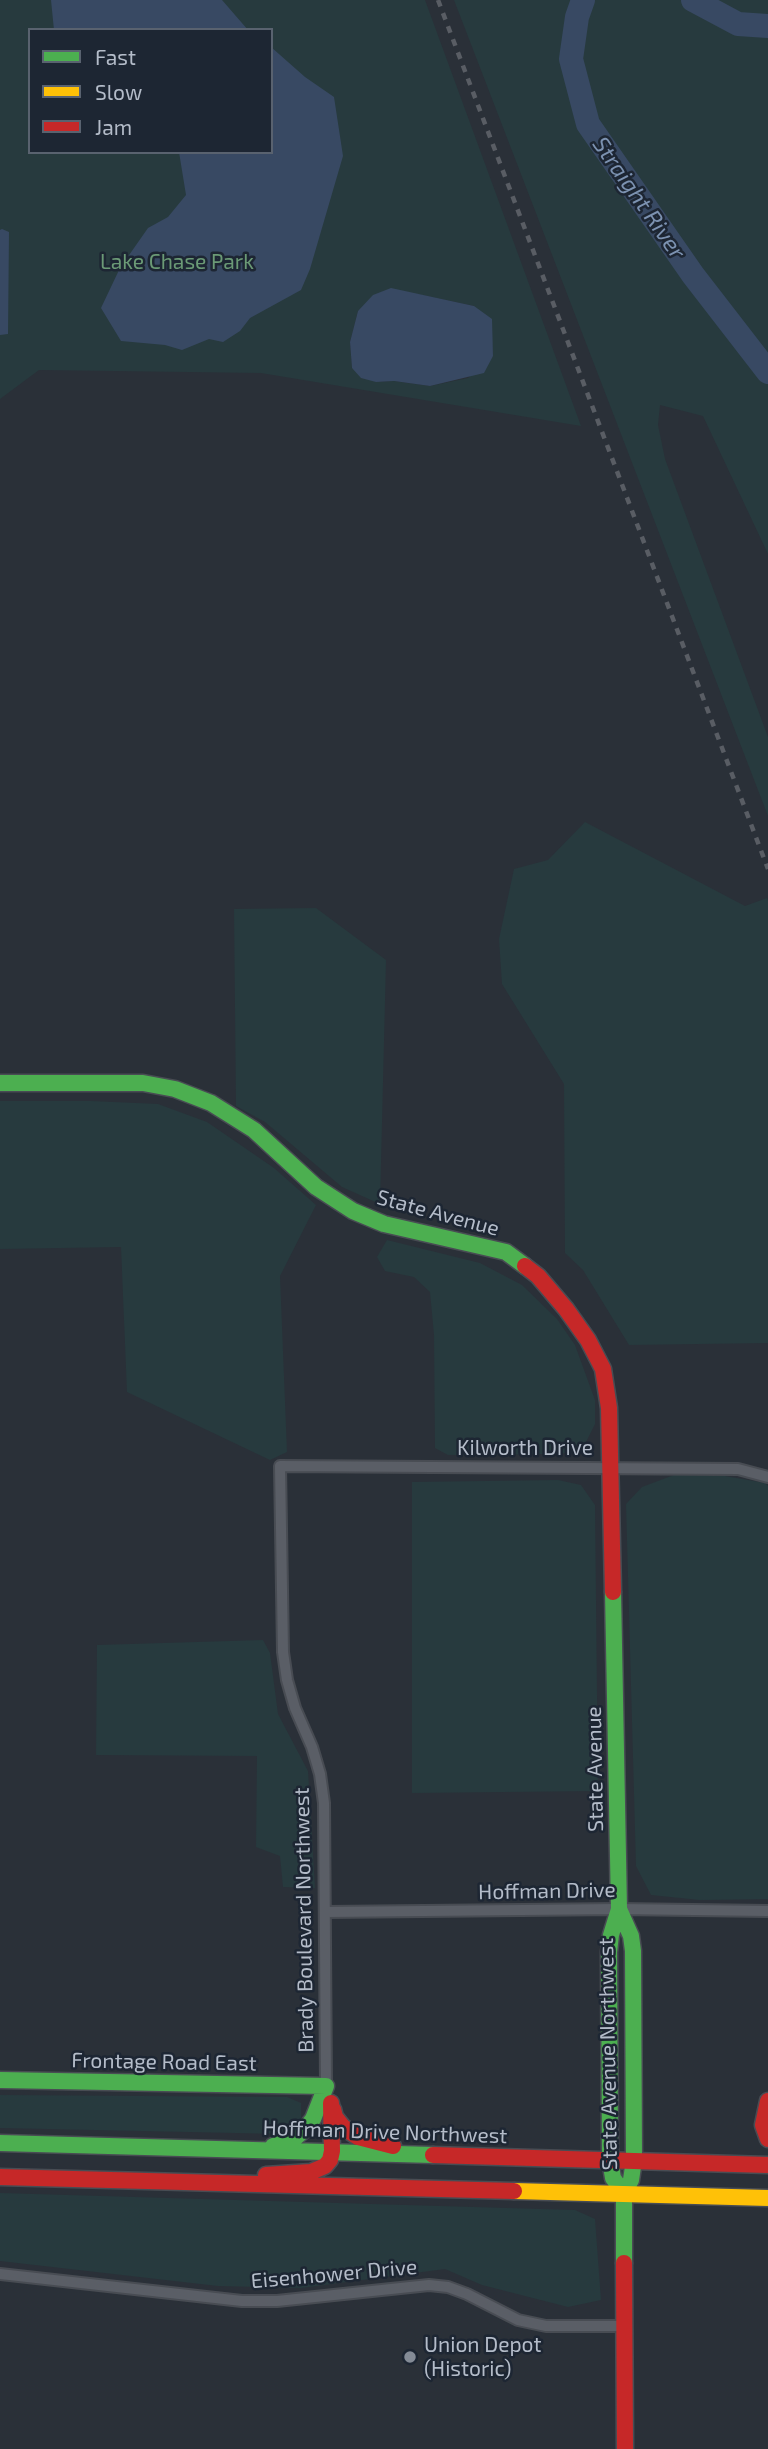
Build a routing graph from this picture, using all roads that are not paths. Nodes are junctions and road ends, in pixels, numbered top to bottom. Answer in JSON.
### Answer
{"nodes":[{"id":1,"x":0,"y":1083,"type":"edge"},
{"id":2,"x":280,"y":1466,"type":"joint"},
{"id":3,"x":610,"y":1468,"type":"junction"},
{"id":4,"x":768,"y":1477,"type":"edge"},
{"id":5,"x":619,"y":1909,"type":"junction"},
{"id":6,"x":768,"y":1911,"type":"edge"},
{"id":7,"x":326,"y":1912,"type":"junction"},
{"id":8,"x":0,"y":2080,"type":"edge"},
{"id":9,"x":326,"y":2086,"type":"junction"},
{"id":10,"x":768,"y":2101,"type":"edge"},
{"id":11,"x":331,"y":2103,"type":"junction"},
{"id":12,"x":768,"y":2139,"type":"edge"},
{"id":13,"x":0,"y":2143,"type":"edge"},
{"id":14,"x":254,"y":2149,"type":"junction"},
{"id":15,"x":332,"y":2151,"type":"junction"},
{"id":16,"x":431,"y":2154,"type":"junction"},
{"id":17,"x":610,"y":2160,"type":"junction"},
{"id":18,"x":634,"y":2160,"type":"junction"},
{"id":19,"x":768,"y":2165,"type":"edge"},
{"id":20,"x":0,"y":2177,"type":"edge"},
{"id":21,"x":121,"y":2180,"type":"junction"},
{"id":22,"x":624,"y":2194,"type":"junction"},
{"id":23,"x":768,"y":2197,"type":"edge"},
{"id":24,"x":0,"y":2274,"type":"edge"},
{"id":25,"x":623,"y":2326,"type":"junction"},
{"id":26,"x":625,"y":2449,"type":"edge"}],
"edges":[{"from":1,"to":3,"type":"street","name":"State Avenue"},
{"from":2,"to":3,"type":"street","name":"Kilworth Drive"},
{"from":2,"to":7,"type":"street","name":"Brady Boulevard Northwest"},
{"from":3,"to":4,"type":"street","name":"Kilworth Drive"},
{"from":3,"to":5,"type":"street","name":"State Avenue"},
{"from":5,"to":6,"type":"street","name":"Hoffman Drive"},
{"from":5,"to":7,"type":"street","name":"Hoffman Drive"},
{"from":5,"to":17,"type":"street","name":"State Avenue Northwest"},
{"from":5,"to":18,"type":"street","name":"State Avenue Northwest"},
{"from":7,"to":9,"type":"street","name":"Brady Boulevard Northwest"},
{"from":8,"to":9,"type":"street","name":"Frontage Road East"},
{"from":9,"to":11,"type":"street"},
{"from":9,"to":14,"type":"street"},
{"from":10,"to":12,"type":"street"},
{"from":11,"to":15,"type":"street"},
{"from":11,"to":16,"type":"street"},
{"from":13,"to":14,"type":"street","name":"Hoffman Drive Northwest"},
{"from":14,"to":15,"type":"street","name":"Hoffman Drive Northwest"},
{"from":15,"to":16,"type":"street","name":"Hoffman Drive Northwest"},
{"from":15,"to":21,"type":"street"},
{"from":16,"to":17,"type":"street","name":"Hoffman Drive Northwest"},
{"from":17,"to":18,"type":"street","name":"Hoffman Drive Northwest"},
{"from":17,"to":22,"type":"street","name":"State Avenue Northwest"},
{"from":18,"to":19,"type":"street","name":"Hoffman Drive Northwest"},
{"from":18,"to":22,"type":"street","name":"State Avenue Northwest"},
{"from":20,"to":21,"type":"street"},
{"from":21,"to":22,"type":"street"},
{"from":22,"to":23,"type":"street"},
{"from":22,"to":25,"type":"street","name":"State Avenue Northwest"},
{"from":24,"to":25,"type":"street","name":"Eisenhower Drive"},
{"from":25,"to":26,"type":"street","name":"State Avenue Northwest"}]}
